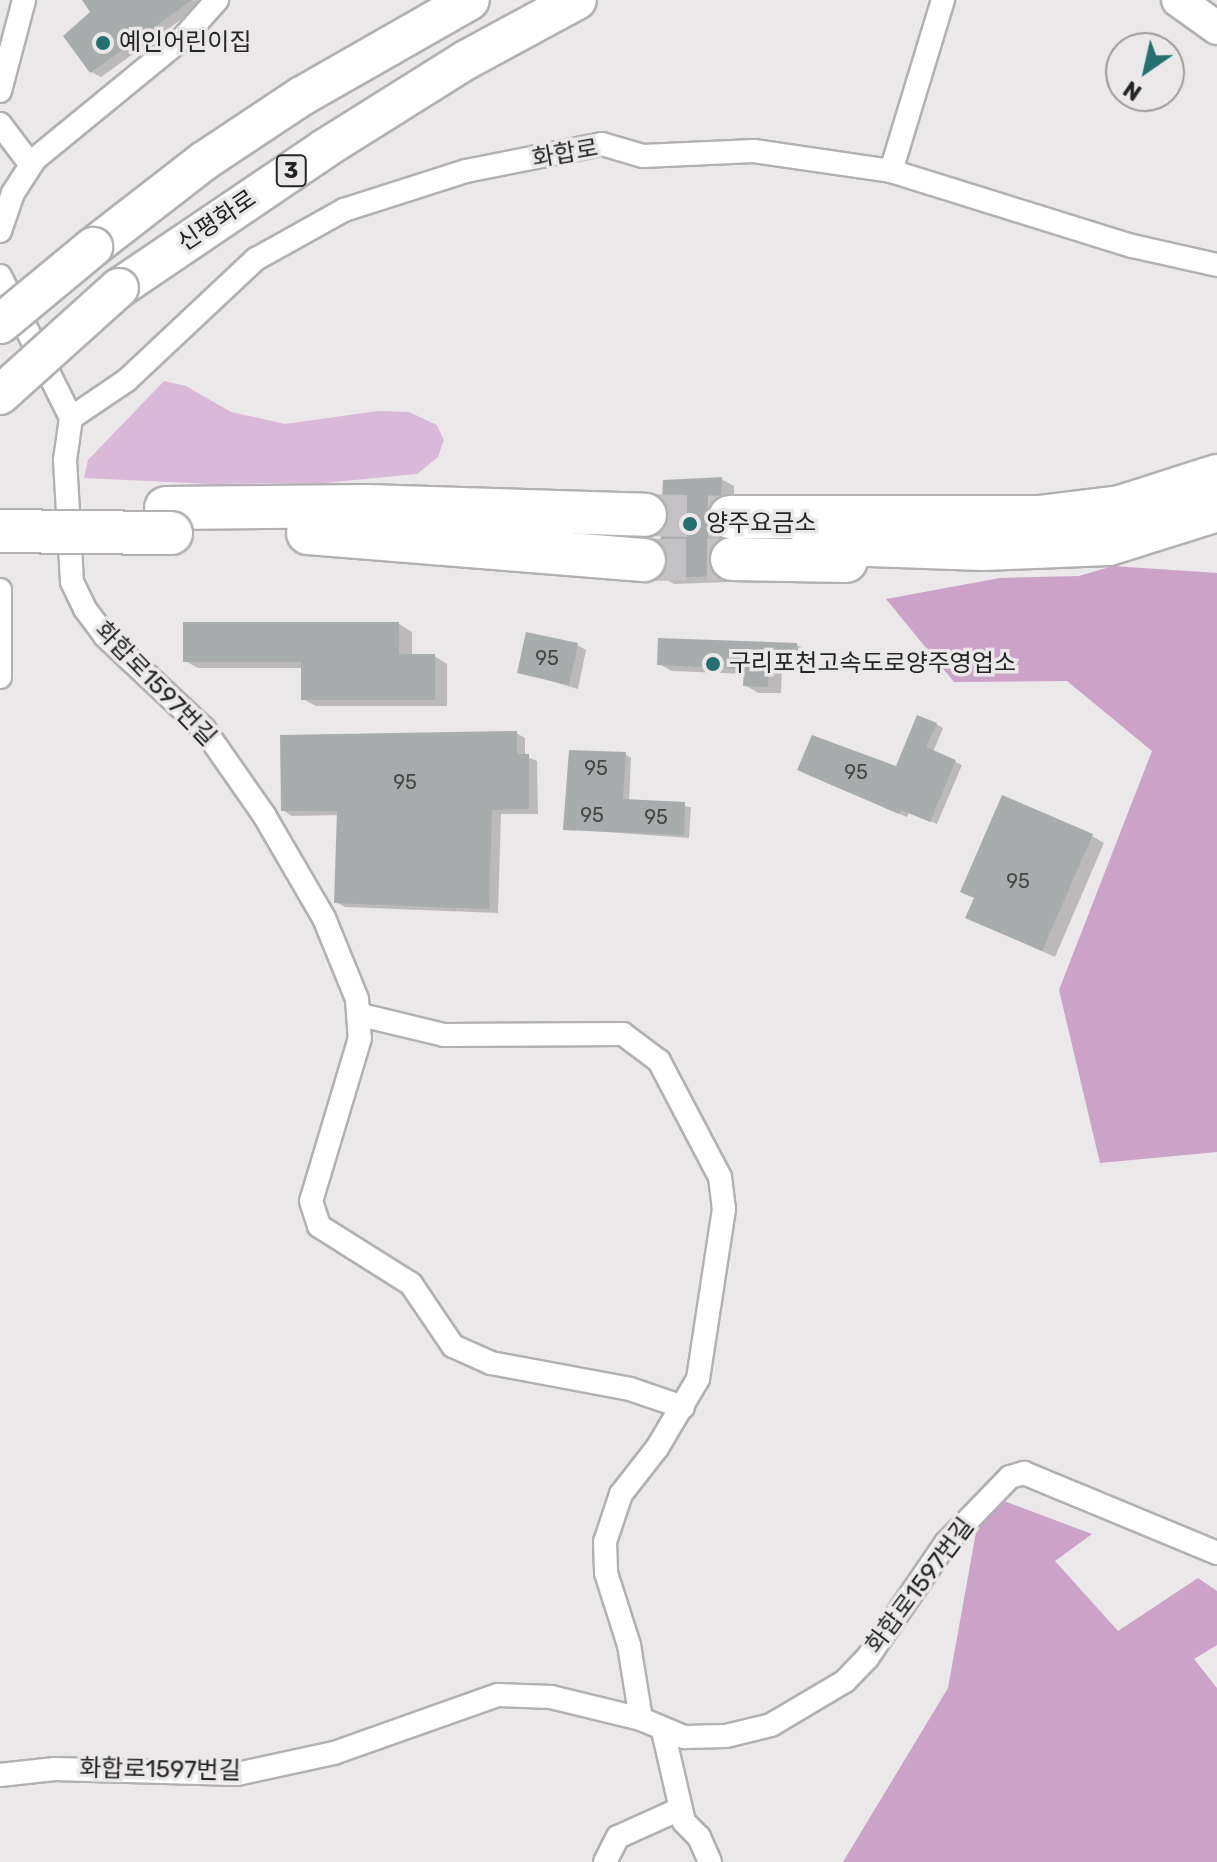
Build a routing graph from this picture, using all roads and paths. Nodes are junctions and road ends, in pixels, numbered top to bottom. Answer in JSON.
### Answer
{"nodes":[{"id":1,"x":24,"y":0,"type":"edge"},
{"id":2,"x":217,"y":0,"type":"edge"},
{"id":3,"x":470,"y":0,"type":"edge"},
{"id":4,"x":577,"y":0,"type":"edge"},
{"id":5,"x":943,"y":0,"type":"edge"},
{"id":6,"x":1178,"y":0,"type":"edge"},
{"id":7,"x":1217,"y":28,"type":"edge"},
{"id":8,"x":0,"y":91,"type":"edge"},
{"id":9,"x":0,"y":124,"type":"edge"},
{"id":10,"x":31,"y":165,"type":"junction"},
{"id":11,"x":891,"y":171,"type":"junction"},
{"id":12,"x":0,"y":231,"type":"edge"},
{"id":13,"x":1217,"y":265,"type":"edge"},
{"id":14,"x":0,"y":276,"type":"edge"},
{"id":15,"x":0,"y":324,"type":"edge"},
{"id":16,"x":0,"y":395,"type":"edge"},
{"id":17,"x":71,"y":418,"type":"junction"},
{"id":18,"x":1217,"y":476,"type":"edge"},
{"id":19,"x":0,"y":507,"type":"edge"},
{"id":20,"x":1217,"y":510,"type":"edge"},
{"id":21,"x":168,"y":520,"type":"junction"},
{"id":22,"x":0,"y":531,"type":"edge"},
{"id":23,"x":0,"y":590,"type":"edge"},
{"id":24,"x":0,"y":677,"type":"edge"},
{"id":25,"x":361,"y":1015,"type":"junction"},
{"id":26,"x":683,"y":1407,"type":"junction"},
{"id":27,"x":1217,"y":1553,"type":"edge"},
{"id":28,"x":641,"y":1719,"type":"junction"},
{"id":29,"x":663,"y":1731,"type":"junction"},
{"id":30,"x":0,"y":1775,"type":"edge"},
{"id":31,"x":680,"y":1809,"type":"junction"},
{"id":32,"x":605,"y":1862,"type":"edge"},
{"id":33,"x":710,"y":1862,"type":"edge"}],
"edges":[{"from":1,"to":8,"type":"street"},
{"from":2,"to":10,"type":"street"},
{"from":3,"to":15,"type":"highway","number":"3","bridge":true},
{"from":4,"to":16,"type":"highway","name":"신평화로","number":"3","bridge":true},
{"from":5,"to":11,"type":"street"},
{"from":6,"to":7,"type":"main road"},
{"from":9,"to":10,"type":"street"},
{"from":10,"to":12,"type":"street"},
{"from":11,"to":13,"type":"street","name":"화합로"},
{"from":11,"to":17,"type":"street","name":"화합로"},
{"from":14,"to":17,"type":"street"},
{"from":17,"to":25,"type":"street","name":"화합로1597번길"},
{"from":18,"to":20,"type":"highway"},
{"from":19,"to":21,"type":"highway"},
{"from":21,"to":21,"type":"highway"},
{"from":21,"to":22,"type":"highway","bridge":true},
{"from":23,"to":24,"type":"street"},
{"from":25,"to":26,"type":"street","name":"화합로1597번길"},
{"from":25,"to":26,"type":"street"},
{"from":26,"to":28,"type":"street"},
{"from":27,"to":29,"type":"street","name":"화합로1597번길"},
{"from":28,"to":29,"type":"street","name":"화합로1597번길"},
{"from":28,"to":30,"type":"street","name":"화합로1597번길"},
{"from":29,"to":31,"type":"street"},
{"from":31,"to":32,"type":"street"},
{"from":31,"to":33,"type":"street"}]}
